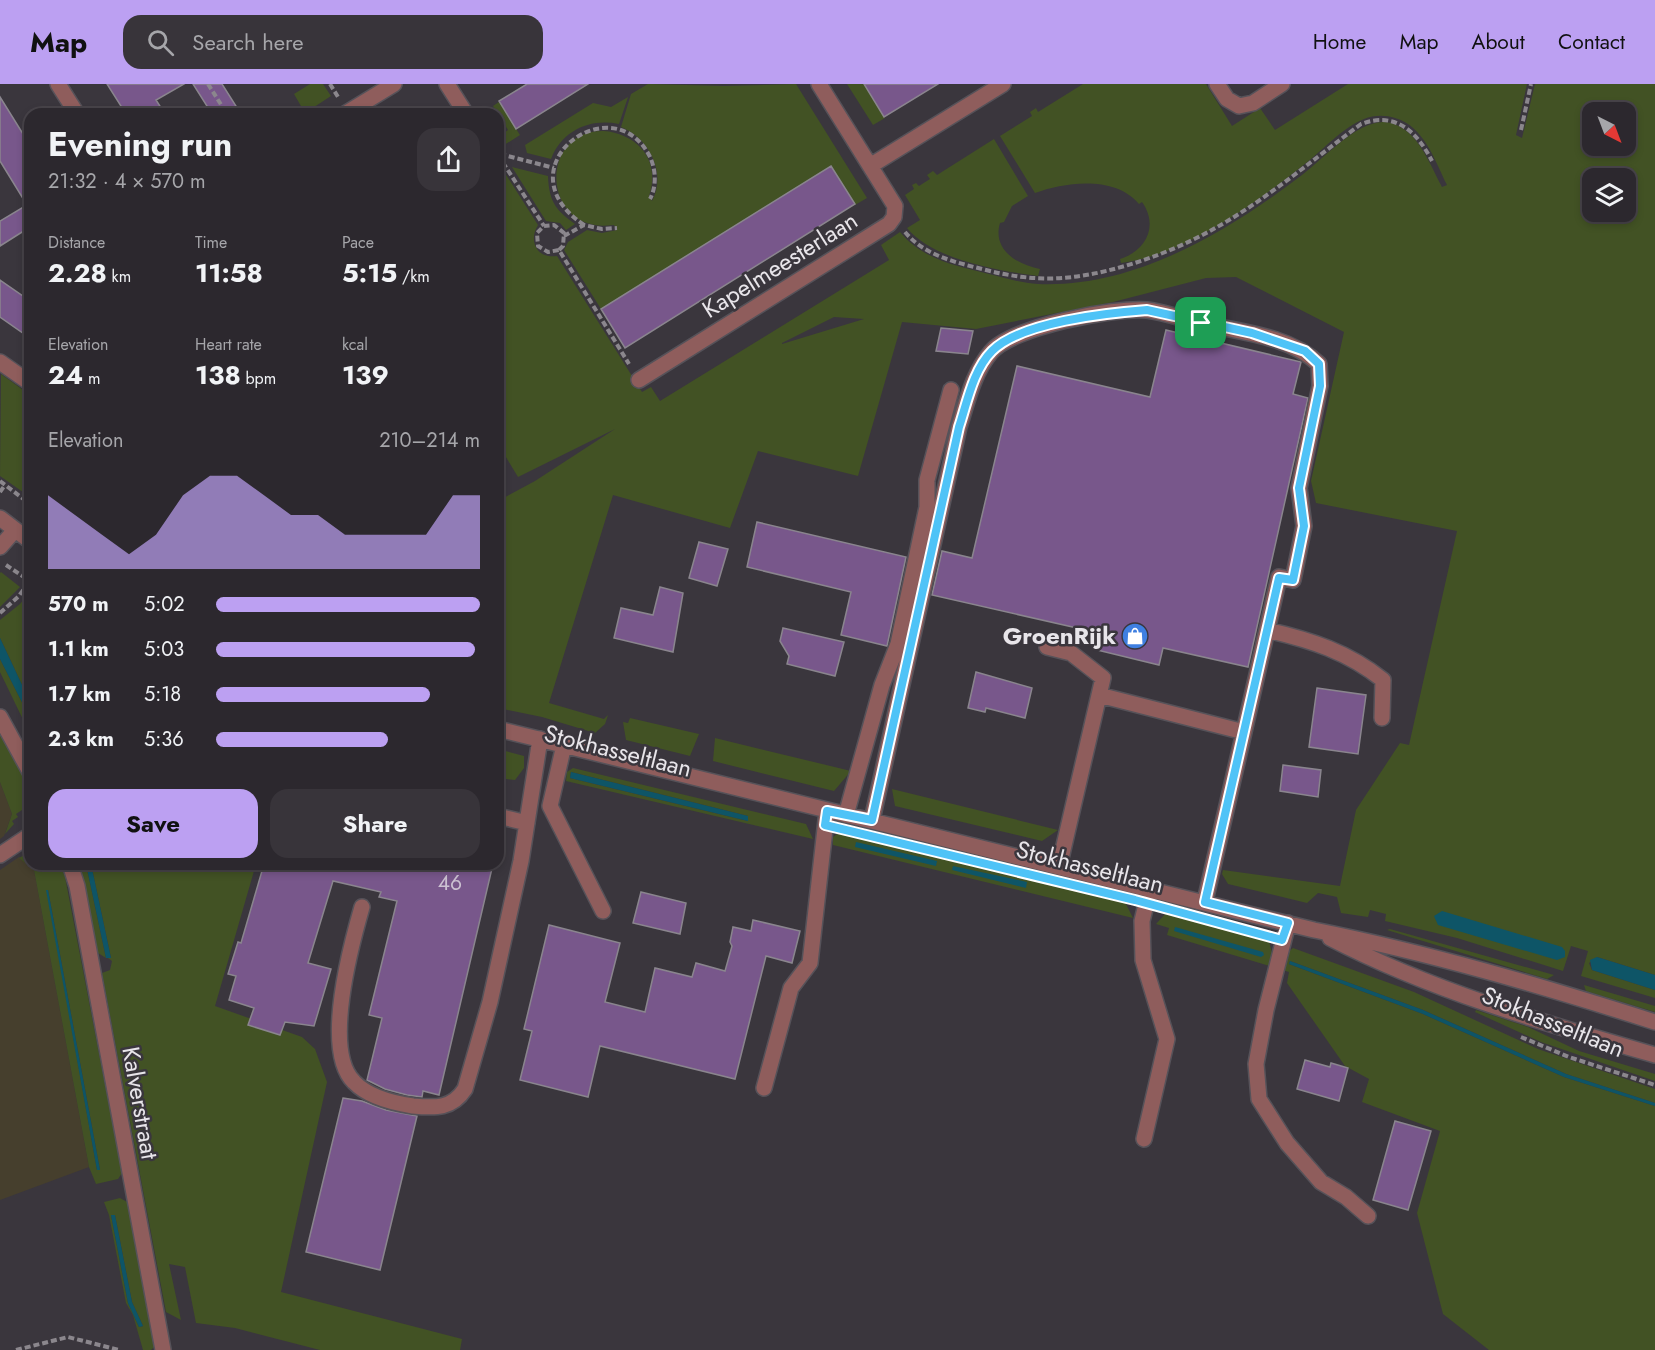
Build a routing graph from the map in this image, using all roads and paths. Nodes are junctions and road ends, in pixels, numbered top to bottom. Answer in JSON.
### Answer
{"nodes":[{"id":1,"x":58,"y":84,"type":"edge"},
{"id":2,"x":208,"y":84,"type":"edge"},
{"id":3,"x":394,"y":84,"type":"edge"},
{"id":4,"x":447,"y":84,"type":"edge"},
{"id":5,"x":819,"y":84,"type":"edge"},
{"id":6,"x":1003,"y":84,"type":"edge"},
{"id":7,"x":1217,"y":84,"type":"edge"},
{"id":8,"x":1282,"y":84,"type":"edge"},
{"id":9,"x":1531,"y":84,"type":"edge"},
{"id":10,"x":73,"y":108,"type":"edge"},
{"id":11,"x":223,"y":108,"type":"edge"},
{"id":12,"x":355,"y":108,"type":"edge"},
{"id":13,"x":462,"y":108,"type":"edge"},
{"id":14,"x":1521,"y":130,"type":"dead end"},
{"id":15,"x":504,"y":155,"type":"edge"},
{"id":16,"x":1432,"y":161,"type":"dead end"},
{"id":17,"x":504,"y":162,"type":"edge"},
{"id":18,"x":870,"y":166,"type":"junction"},
{"id":19,"x":554,"y":168,"type":"junction"},
{"id":20,"x":650,"y":199,"type":"dead end"},
{"id":21,"x":892,"y":219,"type":"junction"},
{"id":22,"x":584,"y":225,"type":"junction"},
{"id":23,"x":544,"y":226,"type":"junction"},
{"id":24,"x":617,"y":228,"type":"dead end"},
{"id":25,"x":564,"y":236,"type":"junction"},
{"id":26,"x":559,"y":250,"type":"junction"},
{"id":27,"x":0,"y":362,"type":"edge"},
{"id":28,"x":24,"y":379,"type":"edge"},
{"id":29,"x":639,"y":380,"type":"joint"},
{"id":30,"x":951,"y":390,"type":"dead end"},
{"id":31,"x":0,"y":481,"type":"edge"},
{"id":32,"x":5,"y":485,"type":"junction"},
{"id":33,"x":0,"y":492,"type":"edge"},
{"id":34,"x":24,"y":499,"type":"edge"},
{"id":35,"x":0,"y":518,"type":"edge"},
{"id":36,"x":15,"y":530,"type":"junction"},
{"id":37,"x":24,"y":537,"type":"edge"},
{"id":38,"x":0,"y":547,"type":"edge"},
{"id":39,"x":0,"y":562,"type":"edge"},
{"id":40,"x":24,"y":577,"type":"edge"},
{"id":41,"x":24,"y":589,"type":"edge"},
{"id":42,"x":0,"y":613,"type":"edge"},
{"id":43,"x":1267,"y":630,"type":"junction"},
{"id":44,"x":1047,"y":647,"type":"dead end"},
{"id":45,"x":1099,"y":695,"type":"junction"},
{"id":46,"x":0,"y":717,"type":"edge"},
{"id":47,"x":1382,"y":718,"type":"dead end"},
{"id":48,"x":504,"y":730,"type":"edge"},
{"id":49,"x":1244,"y":732,"type":"junction"},
{"id":50,"x":540,"y":739,"type":"junction"},
{"id":51,"x":564,"y":745,"type":"junction"},
{"id":52,"x":24,"y":761,"type":"edge"},
{"id":53,"x":827,"y":811,"type":"junction"},
{"id":54,"x":846,"y":815,"type":"junction"},
{"id":55,"x":504,"y":818,"type":"edge"},
{"id":56,"x":872,"y":820,"type":"junction"},
{"id":57,"x":526,"y":823,"type":"junction"},
{"id":58,"x":24,"y":839,"type":"edge"},
{"id":59,"x":0,"y":855,"type":"edge"},
{"id":60,"x":1059,"y":867,"type":"junction"},
{"id":61,"x":72,"y":870,"type":"edge"},
{"id":62,"x":1150,"y":888,"type":"junction"},
{"id":63,"x":1205,"y":902,"type":"junction"},
{"id":64,"x":362,"y":907,"type":"dead end"},
{"id":65,"x":603,"y":911,"type":"dead end"},
{"id":66,"x":1288,"y":923,"type":"junction"},
{"id":67,"x":1314,"y":930,"type":"junction"},
{"id":68,"x":1655,"y":1022,"type":"edge"},
{"id":69,"x":1512,"y":1033,"type":"dead end"},
{"id":70,"x":1655,"y":1055,"type":"edge"},
{"id":71,"x":1655,"y":1085,"type":"edge"},
{"id":72,"x":764,"y":1088,"type":"dead end"},
{"id":73,"x":1144,"y":1139,"type":"dead end"},
{"id":74,"x":1368,"y":1216,"type":"dead end"},
{"id":75,"x":16,"y":1350,"type":"edge"},
{"id":76,"x":119,"y":1350,"type":"edge"},
{"id":77,"x":163,"y":1350,"type":"edge"}],
"edges":[{"from":1,"to":10,"type":"street"},
{"from":2,"to":11,"type":"path"},
{"from":3,"to":12,"type":"street"},
{"from":4,"to":13,"type":"street"},
{"from":5,"to":18,"type":"street","name":"Kapelmeesterlaan"},
{"from":6,"to":18,"type":"street"},
{"from":7,"to":8,"type":"street"},
{"from":9,"to":14,"type":"path"},
{"from":15,"to":19,"type":"path"},
{"from":16,"to":21,"type":"path"},
{"from":17,"to":23,"type":"path"},
{"from":18,"to":21,"type":"street","name":"Kapelmeesterlaan"},
{"from":19,"to":20,"type":"path"},
{"from":19,"to":22,"type":"path"},
{"from":21,"to":29,"type":"street","name":"Kapelmeesterlaan"},
{"from":22,"to":24,"type":"path"},
{"from":22,"to":25,"type":"path"},
{"from":23,"to":25,"type":"path"},
{"from":23,"to":26,"type":"path"},
{"from":25,"to":26,"type":"path"},
{"from":26,"to":29,"type":"path"},
{"from":27,"to":28,"type":"street"},
{"from":30,"to":54,"type":"street"},
{"from":31,"to":32,"type":"path"},
{"from":32,"to":33,"type":"path"},
{"from":32,"to":34,"type":"path"},
{"from":35,"to":36,"type":"street"},
{"from":36,"to":37,"type":"street"},
{"from":36,"to":38,"type":"street"},
{"from":39,"to":40,"type":"path"},
{"from":41,"to":42,"type":"path"},
{"from":43,"to":47,"type":"street"},
{"from":43,"to":49,"type":"street"},
{"from":43,"to":56,"type":"street"},
{"from":44,"to":45,"type":"street"},
{"from":45,"to":49,"type":"street"},
{"from":45,"to":60,"type":"street"},
{"from":46,"to":52,"type":"street"},
{"from":48,"to":50,"type":"street","name":"Stokhasseltlaan"},
{"from":49,"to":63,"type":"street"},
{"from":50,"to":51,"type":"street","name":"Stokhasseltlaan"},
{"from":50,"to":57,"type":"street"},
{"from":51,"to":53,"type":"street","name":"Stokhasseltlaan"},
{"from":51,"to":65,"type":"street"},
{"from":53,"to":54,"type":"street","name":"Stokhasseltlaan"},
{"from":53,"to":72,"type":"street"},
{"from":54,"to":56,"type":"street","name":"Stokhasseltlaan"},
{"from":55,"to":57,"type":"street"},
{"from":56,"to":60,"type":"street","name":"Stokhasseltlaan"},
{"from":57,"to":64,"type":"street"},
{"from":58,"to":59,"type":"street"},
{"from":60,"to":62,"type":"street","name":"Stokhasseltlaan"},
{"from":61,"to":77,"type":"street","name":"Kalverstraat"},
{"from":62,"to":63,"type":"street","name":"Stokhasseltlaan"},
{"from":62,"to":73,"type":"street"},
{"from":63,"to":66,"type":"street","name":"Stokhasseltlaan"},
{"from":66,"to":67,"type":"street","name":"Stokhasseltlaan"},
{"from":66,"to":74,"type":"street"},
{"from":67,"to":68,"type":"street","name":"Stokhasseltlaan"},
{"from":67,"to":70,"type":"street","name":"Stokhasseltlaan"},
{"from":69,"to":71,"type":"path","name":"Stokhasseltlaan"},
{"from":75,"to":76,"type":"path"}]}
